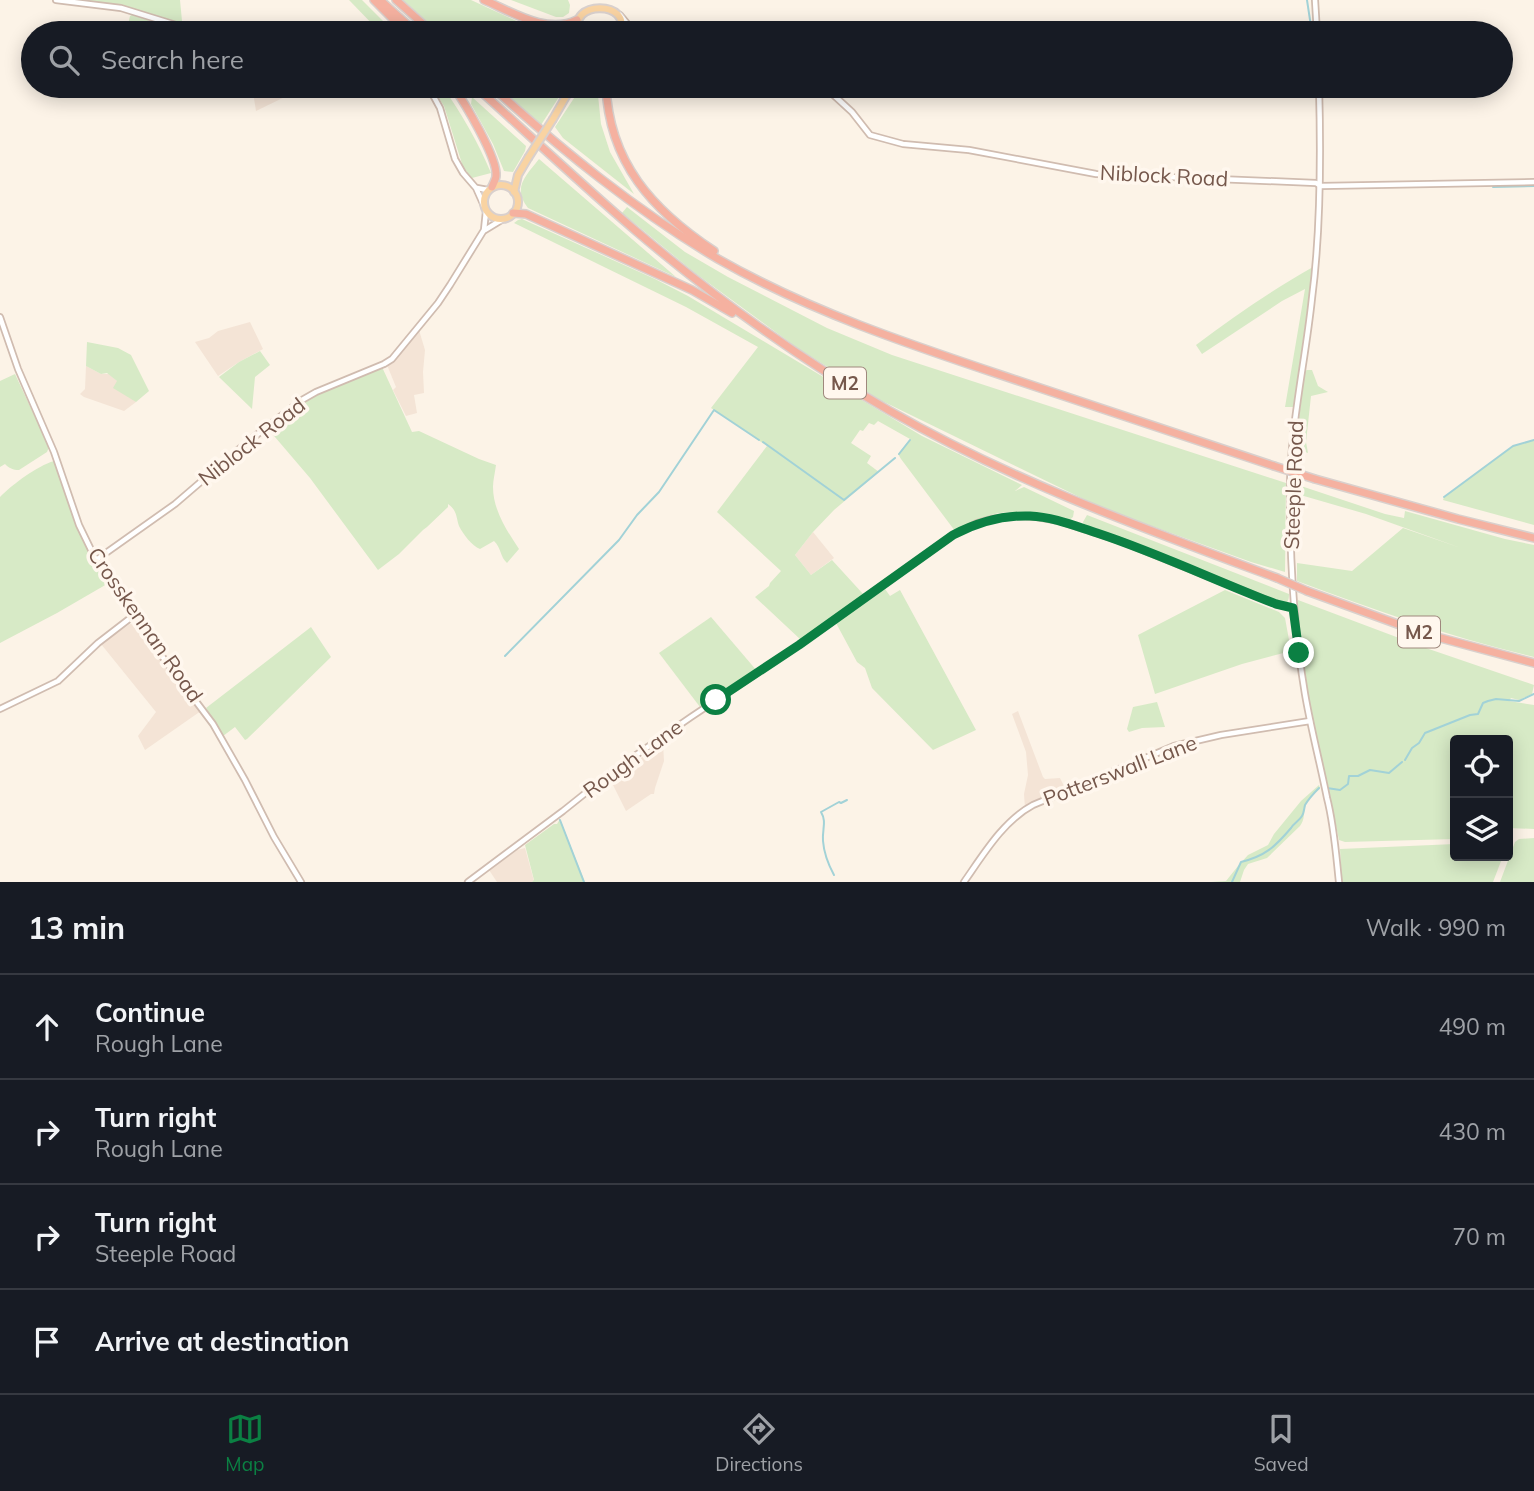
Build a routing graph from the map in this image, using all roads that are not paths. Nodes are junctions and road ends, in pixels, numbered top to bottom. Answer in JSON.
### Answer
{"nodes":[{"id":1,"x":56,"y":0,"type":"edge"},
{"id":2,"x":374,"y":0,"type":"edge"},
{"id":3,"x":380,"y":0,"type":"edge"},
{"id":4,"x":396,"y":0,"type":"edge"},
{"id":5,"x":484,"y":0,"type":"edge"},
{"id":6,"x":1315,"y":0,"type":"edge"},
{"id":7,"x":617,"y":9,"type":"junction"},
{"id":8,"x":578,"y":20,"type":"joint"},
{"id":9,"x":163,"y":21,"type":"edge"},
{"id":10,"x":395,"y":21,"type":"edge"},
{"id":11,"x":404,"y":21,"type":"edge"},
{"id":12,"x":420,"y":21,"type":"edge"},
{"id":13,"x":534,"y":21,"type":"edge"},
{"id":14,"x":575,"y":21,"type":"edge"},
{"id":15,"x":621,"y":21,"type":"edge"},
{"id":16,"x":626,"y":21,"type":"edge"},
{"id":17,"x":1316,"y":21,"type":"edge"},
{"id":18,"x":435,"y":98,"type":"edge"},
{"id":19,"x":461,"y":98,"type":"edge"},
{"id":20,"x":488,"y":98,"type":"edge"},
{"id":21,"x":505,"y":98,"type":"edge"},
{"id":22,"x":565,"y":98,"type":"edge"},
{"id":23,"x":608,"y":98,"type":"edge"},
{"id":24,"x":837,"y":98,"type":"edge"},
{"id":25,"x":1319,"y":98,"type":"edge"},
{"id":26,"x":518,"y":174,"type":"junction"},
{"id":27,"x":1534,"y":182,"type":"edge"},
{"id":28,"x":1319,"y":184,"type":"junction"},
{"id":29,"x":503,"y":185,"type":"junction"},
{"id":30,"x":477,"y":188,"type":"junction"},
{"id":31,"x":490,"y":188,"type":"junction"},
{"id":32,"x":514,"y":191,"type":"junction"},
{"id":33,"x":485,"y":209,"type":"junction"},
{"id":34,"x":513,"y":213,"type":"junction"},
{"id":35,"x":503,"y":219,"type":"junction"},
{"id":36,"x":484,"y":230,"type":"junction"},
{"id":37,"x":763,"y":283,"type":"junction"},
{"id":38,"x":0,"y":317,"type":"edge"},
{"id":39,"x":775,"y":338,"type":"junction"},
{"id":40,"x":1534,"y":538,"type":"edge"},
{"id":41,"x":96,"y":560,"type":"junction"},
{"id":42,"x":1293,"y":608,"type":"junction"},
{"id":43,"x":134,"y":615,"type":"junction"},
{"id":44,"x":1534,"y":663,"type":"edge"},
{"id":45,"x":0,"y":709,"type":"edge"},
{"id":46,"x":1310,"y":722,"type":"junction"},
{"id":47,"x":301,"y":882,"type":"edge"},
{"id":48,"x":468,"y":882,"type":"edge"},
{"id":49,"x":964,"y":882,"type":"edge"},
{"id":50,"x":1339,"y":882,"type":"edge"}],
"edges":[{"from":1,"to":9,"type":"street"},
{"from":2,"to":10,"type":"highway"},
{"from":3,"to":11,"type":"highway"},
{"from":4,"to":12,"type":"highway"},
{"from":5,"to":13,"type":"highway"},
{"from":6,"to":17,"type":"street"},
{"from":7,"to":8,"type":"main road"},
{"from":7,"to":15,"type":"main road"},
{"from":7,"to":16,"type":"street"},
{"from":8,"to":14,"type":"highway"},
{"from":18,"to":30,"type":"street"},
{"from":19,"to":31,"type":"highway"},
{"from":20,"to":39,"type":"highway","number":"M2"},
{"from":21,"to":37,"type":"highway"},
{"from":22,"to":26,"type":"main road","bridge":true},
{"from":23,"to":37,"type":"highway"},
{"from":24,"to":28,"type":"street","name":"Niblock Road"},
{"from":25,"to":28,"type":"street","name":"Steeple Road"},
{"from":26,"to":29,"type":"main road"},
{"from":26,"to":32,"type":"main road"},
{"from":27,"to":28,"type":"street","name":"Niblock Road"},
{"from":28,"to":42,"type":"street","name":"Steeple Road"},
{"from":29,"to":31,"type":"main road"},
{"from":29,"to":32,"type":"main road"},
{"from":30,"to":31,"type":"street"},
{"from":30,"to":33,"type":"street"},
{"from":31,"to":33,"type":"main road"},
{"from":32,"to":34,"type":"main road"},
{"from":33,"to":35,"type":"main road"},
{"from":33,"to":36,"type":"street","name":"Niblock Road"},
{"from":34,"to":35,"type":"main road"},
{"from":34,"to":39,"type":"highway"},
{"from":35,"to":36,"type":"street","name":"Niblock Road"},
{"from":36,"to":41,"type":"street","name":"Niblock Road"},
{"from":37,"to":40,"type":"highway","bridge":true},
{"from":38,"to":41,"type":"street","name":"Crosskennan Road"},
{"from":39,"to":44,"type":"highway","number":"M2","bridge":true},
{"from":41,"to":43,"type":"street","name":"Crosskennan Road"},
{"from":42,"to":46,"type":"street","name":"Steeple Road"},
{"from":42,"to":48,"type":"street","name":"Rough Lane"},
{"from":43,"to":45,"type":"street"},
{"from":43,"to":47,"type":"street","name":"Crosskennan Road"},
{"from":46,"to":49,"type":"street","name":"Potterswall Lane"},
{"from":46,"to":50,"type":"street","name":"Steeple Road"}]}
